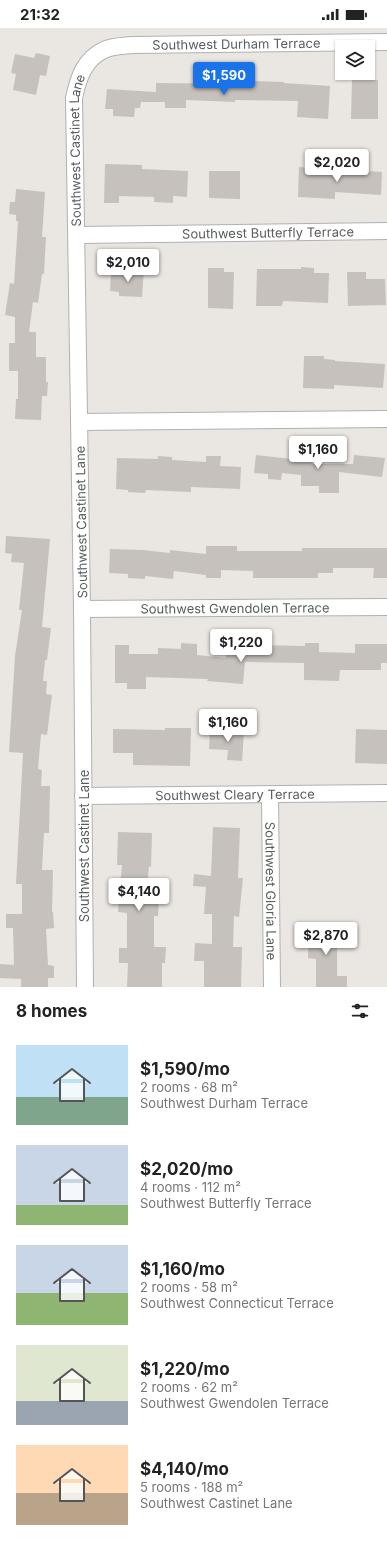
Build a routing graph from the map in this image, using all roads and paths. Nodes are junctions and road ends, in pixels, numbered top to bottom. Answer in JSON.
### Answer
{"nodes":[{"id":1,"x":387,"y":42,"type":"edge"},
{"id":2,"x":89,"y":60,"type":"joint"},
{"id":3,"x":387,"y":231,"type":"edge"},
{"id":4,"x":77,"y":235,"type":"junction"},
{"id":5,"x":387,"y":420,"type":"edge"},
{"id":6,"x":79,"y":422,"type":"junction"},
{"id":7,"x":387,"y":607,"type":"edge"},
{"id":8,"x":82,"y":609,"type":"junction"},
{"id":9,"x":387,"y":794,"type":"edge"},
{"id":10,"x":270,"y":795,"type":"junction"},
{"id":11,"x":84,"y":796,"type":"junction"},
{"id":12,"x":85,"y":987,"type":"edge"},
{"id":13,"x":272,"y":987,"type":"edge"}],
"edges":[{"from":1,"to":2,"type":"street","name":"Southwest Durham Terrace"},
{"from":2,"to":4,"type":"street","name":"Southwest Castinet Lane"},
{"from":3,"to":4,"type":"street","name":"Southwest Butterfly Terrace"},
{"from":4,"to":6,"type":"street","name":"Southwest Castinet Lane"},
{"from":5,"to":6,"type":"street"},
{"from":6,"to":8,"type":"street","name":"Southwest Castinet Lane"},
{"from":7,"to":8,"type":"street","name":"Southwest Gwendolen Terrace"},
{"from":8,"to":11,"type":"street","name":"Southwest Castinet Lane"},
{"from":9,"to":10,"type":"street","name":"Southwest Cleary Terrace"},
{"from":10,"to":11,"type":"street","name":"Southwest Cleary Terrace"},
{"from":10,"to":13,"type":"street","name":"Southwest Gloria Lane"},
{"from":11,"to":12,"type":"street","name":"Southwest Castinet Lane"}]}
